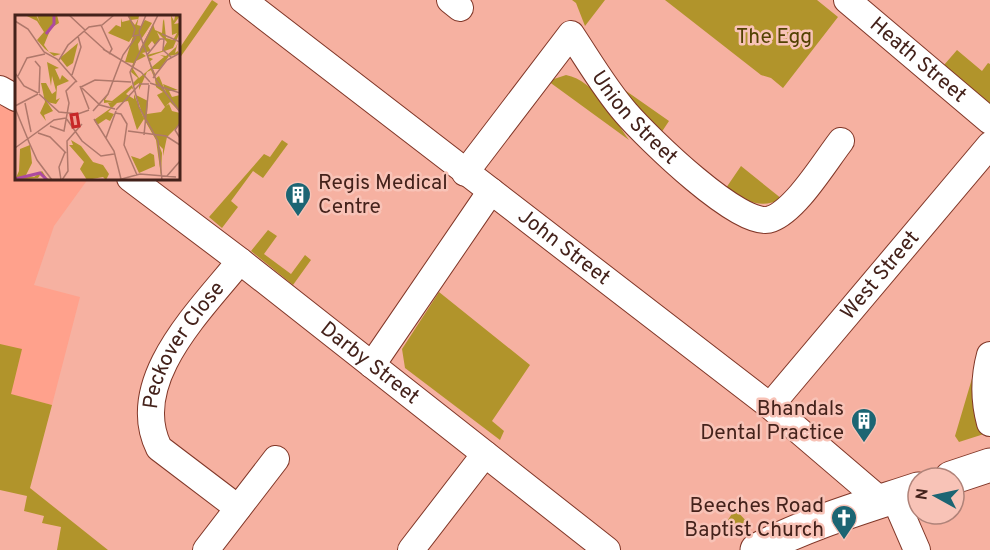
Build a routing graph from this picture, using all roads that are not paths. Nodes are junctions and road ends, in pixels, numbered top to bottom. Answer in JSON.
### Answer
{"nodes":[{"id":1,"x":243,"y":0,"type":"edge"},
{"id":2,"x":847,"y":0,"type":"edge"},
{"id":3,"x":0,"y":89,"type":"edge"},
{"id":4,"x":15,"y":97,"type":"edge"},
{"id":5,"x":990,"y":122,"type":"edge"},
{"id":6,"x":841,"y":141,"type":"dead end"},
{"id":7,"x":990,"y":145,"type":"edge"},
{"id":8,"x":465,"y":173,"type":"junction"},
{"id":9,"x":133,"y":180,"type":"edge"},
{"id":10,"x":491,"y":191,"type":"junction"},
{"id":11,"x":240,"y":261,"type":"junction"},
{"id":12,"x":990,"y":355,"type":"edge"},
{"id":13,"x":372,"y":365,"type":"junction"},
{"id":14,"x":770,"y":406,"type":"junction"},
{"id":15,"x":990,"y":423,"type":"edge"},
{"id":16,"x":485,"y":454,"type":"junction"},
{"id":17,"x":276,"y":459,"type":"dead end"},
{"id":18,"x":990,"y":465,"type":"edge"},
{"id":19,"x":966,"y":473,"type":"edge"},
{"id":20,"x":897,"y":495,"type":"edge"},
{"id":21,"x":238,"y":508,"type":"junction"},
{"id":22,"x":206,"y":550,"type":"edge"},
{"id":23,"x":411,"y":550,"type":"edge"},
{"id":24,"x":607,"y":550,"type":"edge"},
{"id":25,"x":757,"y":550,"type":"edge"},
{"id":26,"x":918,"y":550,"type":"edge"}],
"edges":[{"from":1,"to":8,"type":"street","name":"John Street"},
{"from":2,"to":5,"type":"street","name":"Heath Street"},
{"from":3,"to":4,"type":"street"},
{"from":6,"to":8,"type":"street","name":"Union Street"},
{"from":7,"to":14,"type":"street","name":"West Street"},
{"from":8,"to":10,"type":"street","name":"John Street"},
{"from":9,"to":11,"type":"street","name":"Darby Street"},
{"from":10,"to":13,"type":"street"},
{"from":10,"to":14,"type":"street","name":"John Street"},
{"from":11,"to":13,"type":"street","name":"Darby Street"},
{"from":11,"to":21,"type":"street","name":"Peckover Close"},
{"from":12,"to":15,"type":"street"},
{"from":13,"to":16,"type":"street","name":"Darby Street"},
{"from":14,"to":20,"type":"street","name":"John Street"},
{"from":16,"to":23,"type":"street"},
{"from":16,"to":24,"type":"street","name":"Darby Street"},
{"from":17,"to":21,"type":"street"},
{"from":18,"to":19,"type":"street"},
{"from":20,"to":25,"type":"street"},
{"from":20,"to":26,"type":"street"},
{"from":21,"to":22,"type":"street"}]}
